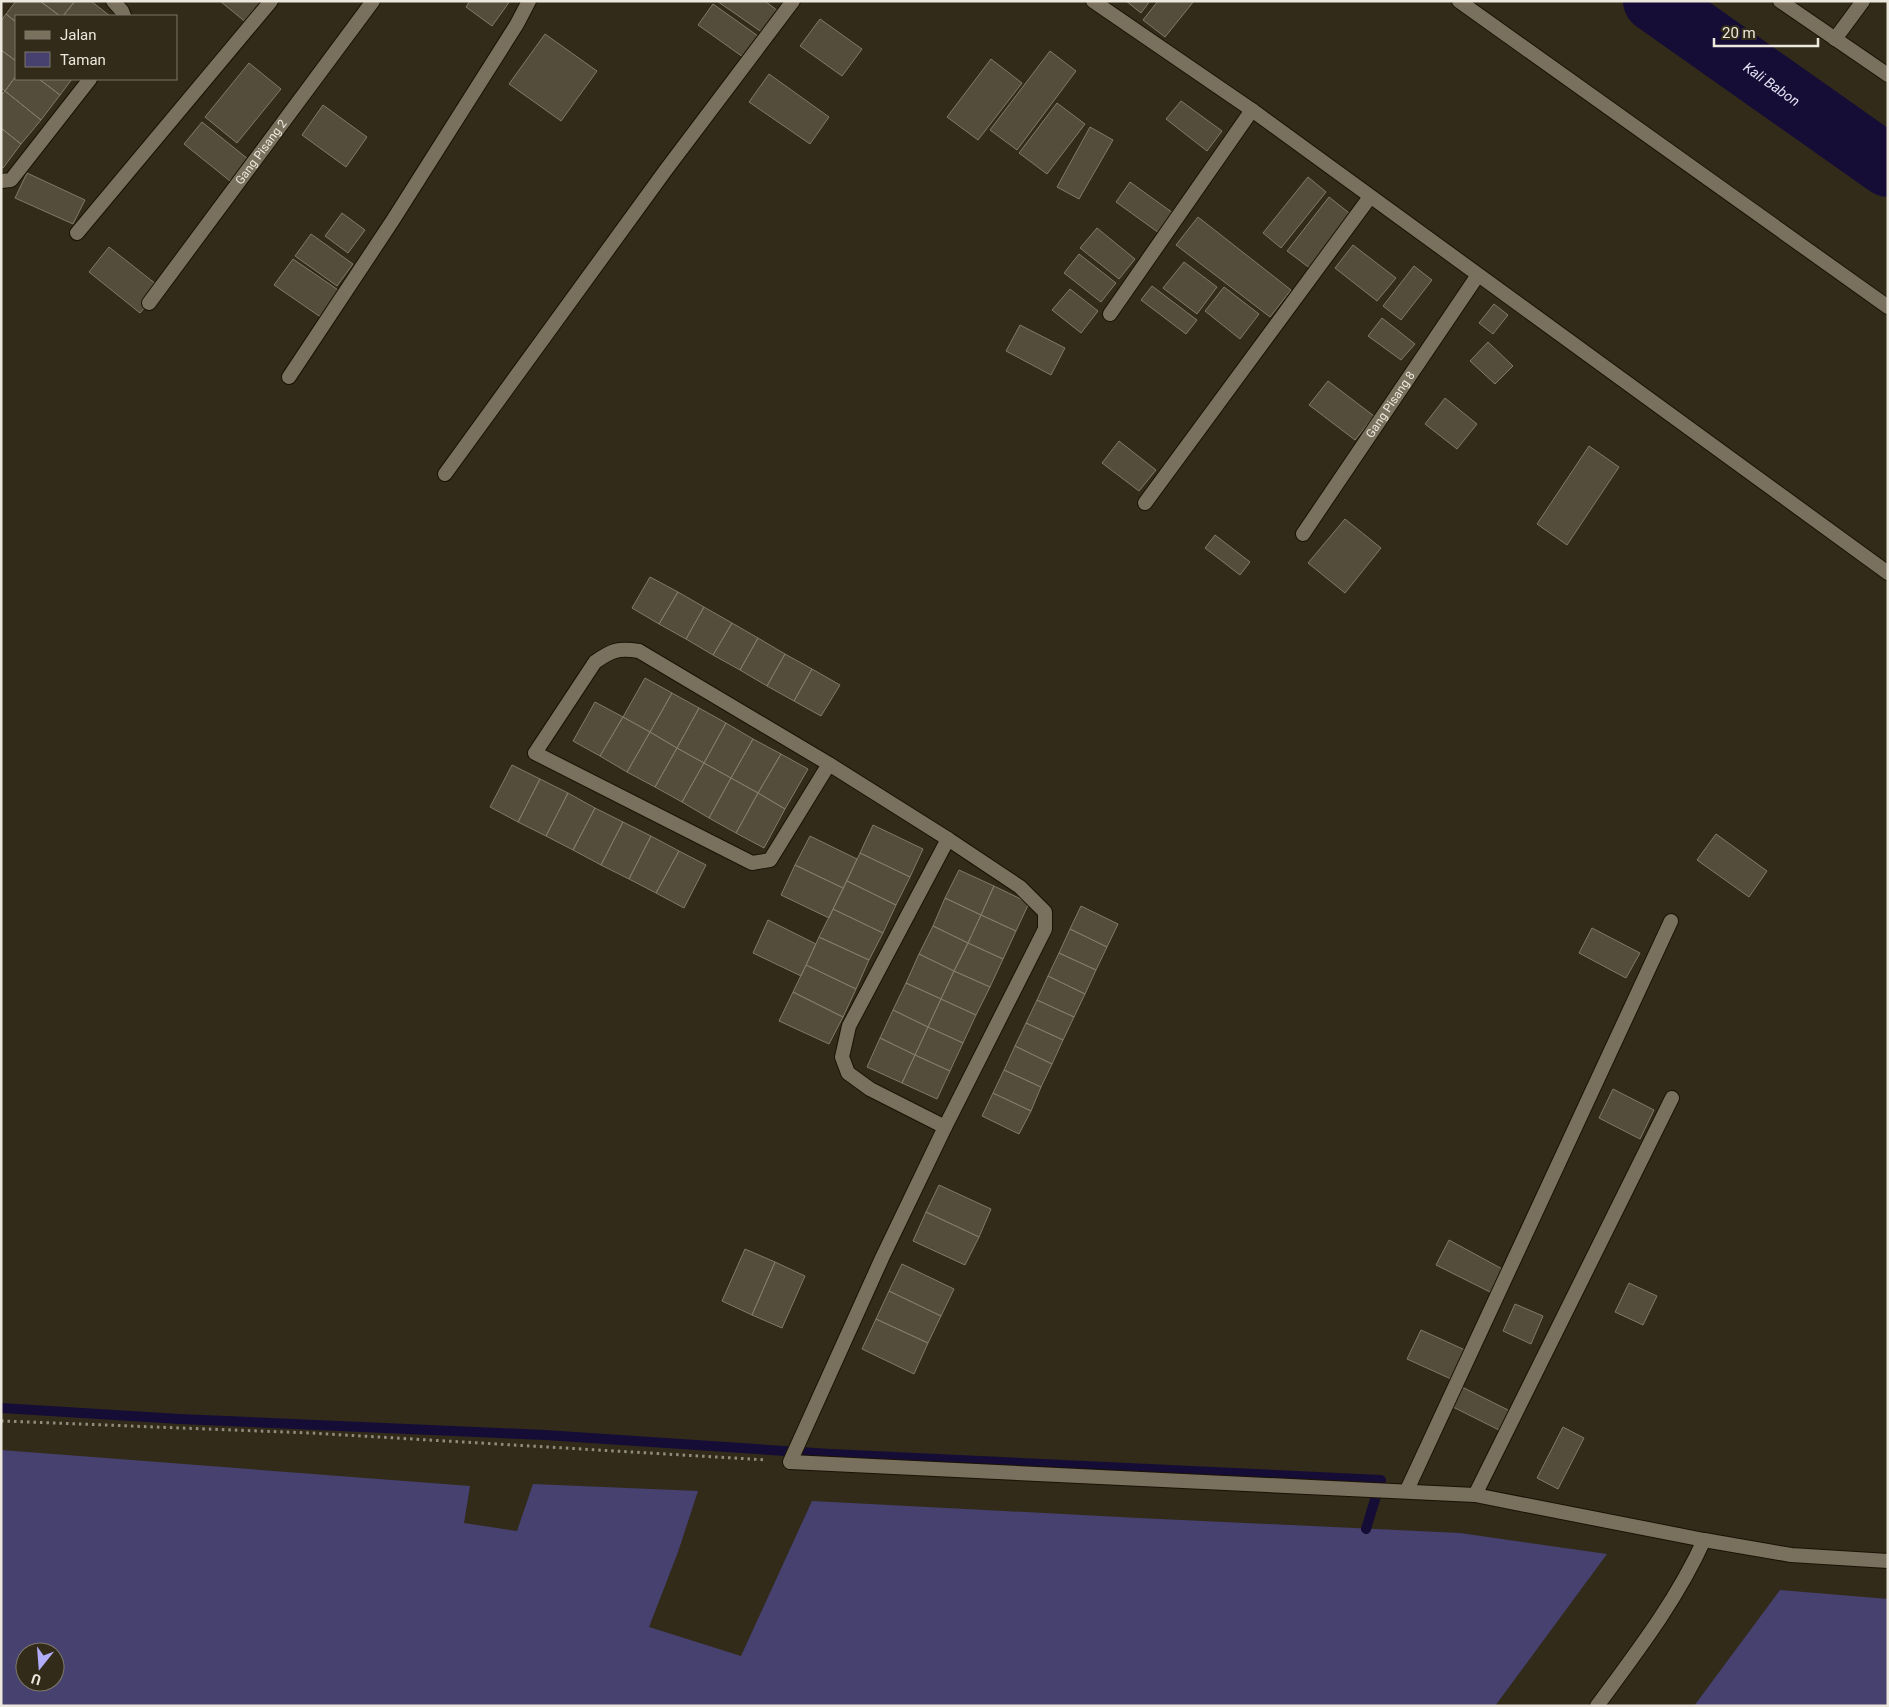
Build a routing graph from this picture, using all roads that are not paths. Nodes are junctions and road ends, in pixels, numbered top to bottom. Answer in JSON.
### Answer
{"nodes":[{"id":1,"x":113,"y":1,"type":"edge"},
{"id":2,"x":271,"y":1,"type":"edge"},
{"id":3,"x":373,"y":1,"type":"edge"},
{"id":4,"x":529,"y":1,"type":"edge"},
{"id":5,"x":793,"y":1,"type":"edge"},
{"id":6,"x":1093,"y":1,"type":"edge"},
{"id":7,"x":1459,"y":1,"type":"edge"},
{"id":8,"x":1780,"y":1,"type":"edge"},
{"id":9,"x":1863,"y":1,"type":"edge"},
{"id":10,"x":124,"y":15,"type":"edge"},
{"id":11,"x":1835,"y":39,"type":"junction"},
{"id":12,"x":1888,"y":75,"type":"edge"},
{"id":13,"x":89,"y":80,"type":"edge"},
{"id":14,"x":1252,"y":110,"type":"junction"},
{"id":15,"x":1,"y":180,"type":"edge"},
{"id":16,"x":1370,"y":197,"type":"junction"},
{"id":17,"x":76,"y":233,"type":"dead end"},
{"id":18,"x":1478,"y":275,"type":"junction"},
{"id":19,"x":149,"y":303,"type":"dead end"},
{"id":20,"x":1888,"y":307,"type":"edge"},
{"id":21,"x":1110,"y":314,"type":"dead end"},
{"id":22,"x":289,"y":377,"type":"dead end"},
{"id":23,"x":445,"y":474,"type":"dead end"},
{"id":24,"x":1146,"y":503,"type":"dead end"},
{"id":25,"x":1303,"y":534,"type":"dead end"},
{"id":26,"x":1888,"y":573,"type":"edge"},
{"id":27,"x":829,"y":764,"type":"junction"},
{"id":28,"x":948,"y":839,"type":"junction"},
{"id":29,"x":1671,"y":921,"type":"dead end"},
{"id":30,"x":1672,"y":1098,"type":"dead end"},
{"id":31,"x":945,"y":1127,"type":"junction"},
{"id":32,"x":1407,"y":1490,"type":"junction"},
{"id":33,"x":1475,"y":1495,"type":"junction"},
{"id":34,"x":1704,"y":1540,"type":"junction"},
{"id":35,"x":1888,"y":1561,"type":"edge"},
{"id":36,"x":1598,"y":1706,"type":"edge"}],
"edges":[{"from":1,"to":10,"type":"street"},
{"from":2,"to":17,"type":"street"},
{"from":3,"to":19,"type":"street","name":"Gang Pisang 2"},
{"from":4,"to":22,"type":"street"},
{"from":5,"to":23,"type":"street"},
{"from":6,"to":14,"type":"street"},
{"from":7,"to":20,"type":"street"},
{"from":8,"to":11,"type":"street"},
{"from":9,"to":11,"type":"street"},
{"from":11,"to":12,"type":"street"},
{"from":13,"to":15,"type":"street"},
{"from":14,"to":16,"type":"street"},
{"from":14,"to":21,"type":"street"},
{"from":16,"to":18,"type":"street"},
{"from":16,"to":24,"type":"street"},
{"from":18,"to":25,"type":"street","name":"Gang Pisang 8"},
{"from":18,"to":26,"type":"street"},
{"from":27,"to":27,"type":"street"},
{"from":27,"to":28,"type":"street"},
{"from":28,"to":31,"type":"street"},
{"from":28,"to":31,"type":"street"},
{"from":29,"to":32,"type":"street"},
{"from":30,"to":33,"type":"street"},
{"from":31,"to":32,"type":"street"},
{"from":32,"to":33,"type":"street"},
{"from":33,"to":34,"type":"street"},
{"from":34,"to":35,"type":"street"},
{"from":34,"to":36,"type":"street"}]}
